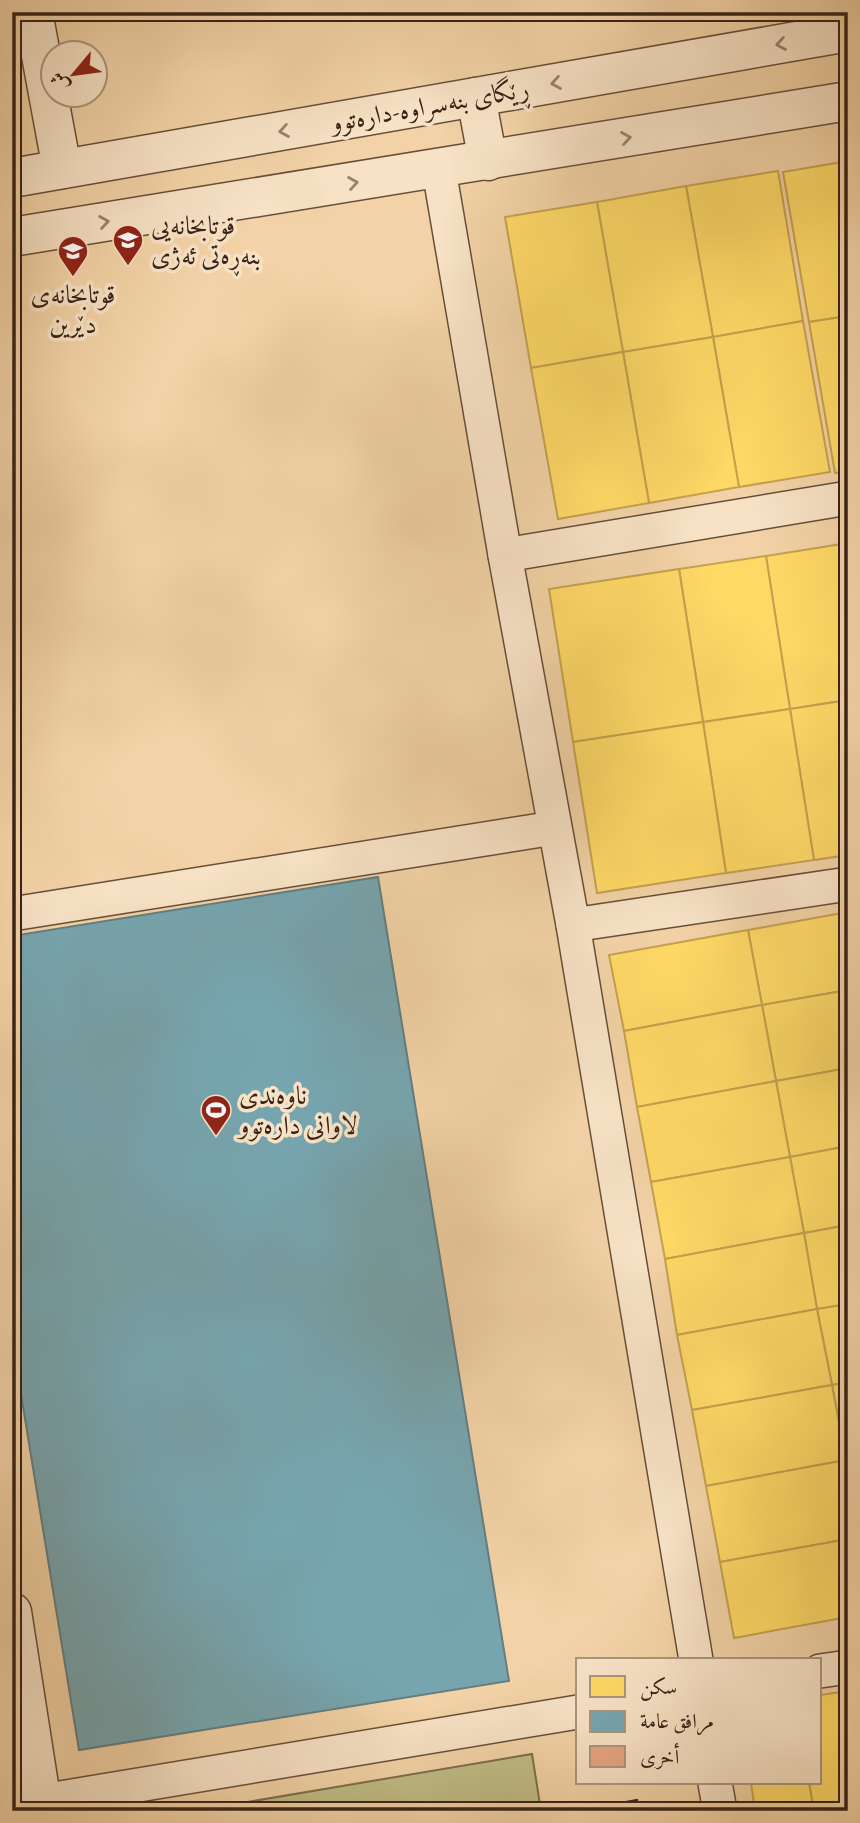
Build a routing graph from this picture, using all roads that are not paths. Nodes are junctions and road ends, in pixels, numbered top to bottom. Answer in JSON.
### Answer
{"nodes":[{"id":1,"x":33,"y":12,"type":"edge"},
{"id":2,"x":848,"y":32,"type":"edge"},
{"id":3,"x":476,"y":97,"type":"junction"},
{"id":4,"x":848,"y":101,"type":"edge"},
{"id":5,"x":488,"y":161,"type":"junction"},
{"id":6,"x":62,"y":169,"type":"junction"},
{"id":7,"x":439,"y":170,"type":"junction"},
{"id":8,"x":12,"y":178,"type":"edge"},
{"id":9,"x":12,"y":237,"type":"edge"},
{"id":10,"x":848,"y":498,"type":"edge"},
{"id":11,"x":505,"y":555,"type":"junction"},
{"id":12,"x":555,"y":828,"type":"junction"},
{"id":13,"x":848,"y":884,"type":"edge"},
{"id":14,"x":12,"y":914,"type":"edge"},
{"id":15,"x":573,"y":925,"type":"junction"},
{"id":16,"x":12,"y":1612,"type":"edge"},
{"id":17,"x":696,"y":1658,"type":"edge"},
{"id":18,"x":848,"y":1667,"type":"edge"},
{"id":19,"x":822,"y":1671,"type":"edge"},
{"id":20,"x":576,"y":1712,"type":"edge"},
{"id":21,"x":715,"y":1784,"type":"edge"},
{"id":22,"x":32,"y":1806,"type":"edge"},
{"id":23,"x":720,"y":1811,"type":"edge"}],
"edges":[{"from":1,"to":6,"type":"street"},
{"from":2,"to":3,"type":"street","name":"ڕێگای بنەسراوە-دارەتوو","one_way":true},
{"from":3,"to":5,"type":"street"},
{"from":3,"to":6,"type":"street","name":"ڕێگای بنەسراوە-دارەتوو","one_way":true},
{"from":5,"to":4,"type":"street","one_way":true},
{"from":5,"to":7,"type":"street"},
{"from":6,"to":8,"type":"street","name":"ڕێگای بنەسراوە-دارەتوو"},
{"from":9,"to":7,"type":"street","one_way":true},
{"from":7,"to":11,"type":"street"},
{"from":10,"to":11,"type":"street"},
{"from":11,"to":12,"type":"street"},
{"from":12,"to":14,"type":"street"},
{"from":12,"to":15,"type":"street"},
{"from":13,"to":15,"type":"street"},
{"from":15,"to":17,"type":"street"},
{"from":16,"to":22,"type":"street"},
{"from":18,"to":19,"type":"street"},
{"from":20,"to":22,"type":"street"},
{"from":21,"to":23,"type":"street"}]}
